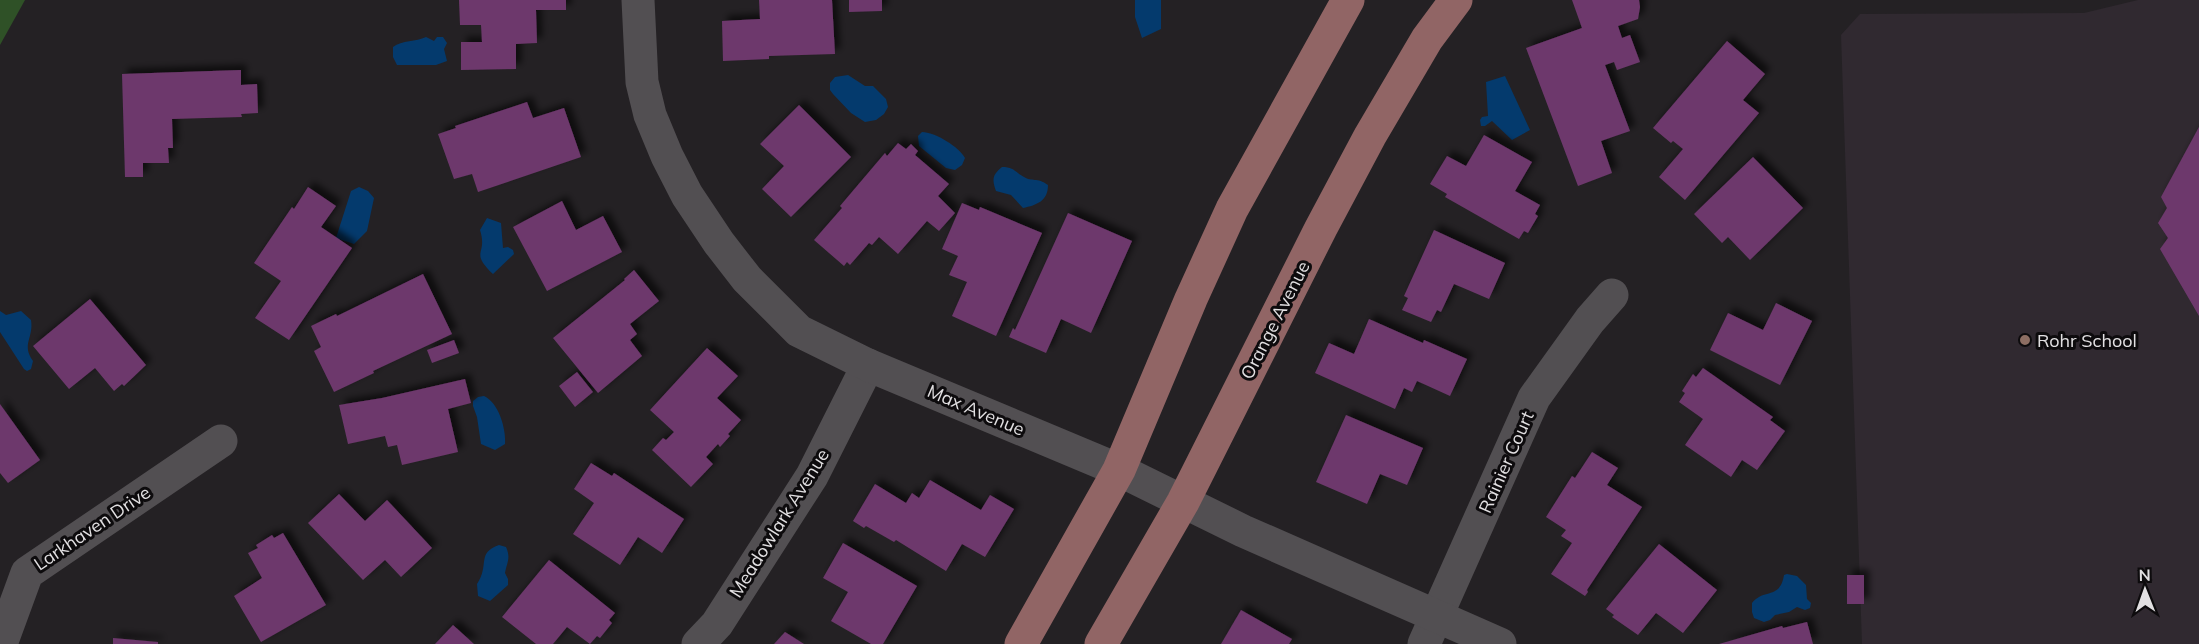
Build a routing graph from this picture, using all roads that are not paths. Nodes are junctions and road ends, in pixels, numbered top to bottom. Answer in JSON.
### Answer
{"nodes":[{"id":1,"x":638,"y":0,"type":"edge"},
{"id":2,"x":1348,"y":0,"type":"edge"},
{"id":3,"x":1456,"y":0,"type":"edge"},
{"id":4,"x":1612,"y":295,"type":"dead end"},
{"id":5,"x":868,"y":365,"type":"junction"},
{"id":6,"x":221,"y":441,"type":"dead end"},
{"id":7,"x":1119,"y":470,"type":"junction"},
{"id":8,"x":1183,"y":502,"type":"junction"},
{"id":9,"x":1431,"y":630,"type":"edge"},
{"id":10,"x":0,"y":644,"type":"edge"},
{"id":11,"x":698,"y":644,"type":"edge"},
{"id":12,"x":1021,"y":644,"type":"edge"},
{"id":13,"x":1101,"y":644,"type":"edge"},
{"id":14,"x":1500,"y":644,"type":"edge"}],
"edges":[{"from":1,"to":5,"type":"street","name":"Max Avenue"},
{"from":2,"to":7,"type":"main road"},
{"from":3,"to":8,"type":"main road","name":"Orange Avenue"},
{"from":4,"to":9,"type":"street","name":"Rainier Court"},
{"from":5,"to":7,"type":"street","name":"Max Avenue"},
{"from":5,"to":11,"type":"street","name":"Meadowlark Avenue"},
{"from":6,"to":10,"type":"street","name":"Larkhaven Drive"},
{"from":7,"to":8,"type":"street","name":"Max Avenue"},
{"from":7,"to":12,"type":"main road"},
{"from":8,"to":9,"type":"street","name":"Max Avenue"},
{"from":8,"to":13,"type":"main road","name":"Orange Avenue"},
{"from":9,"to":14,"type":"street","name":"Max Avenue"}]}
